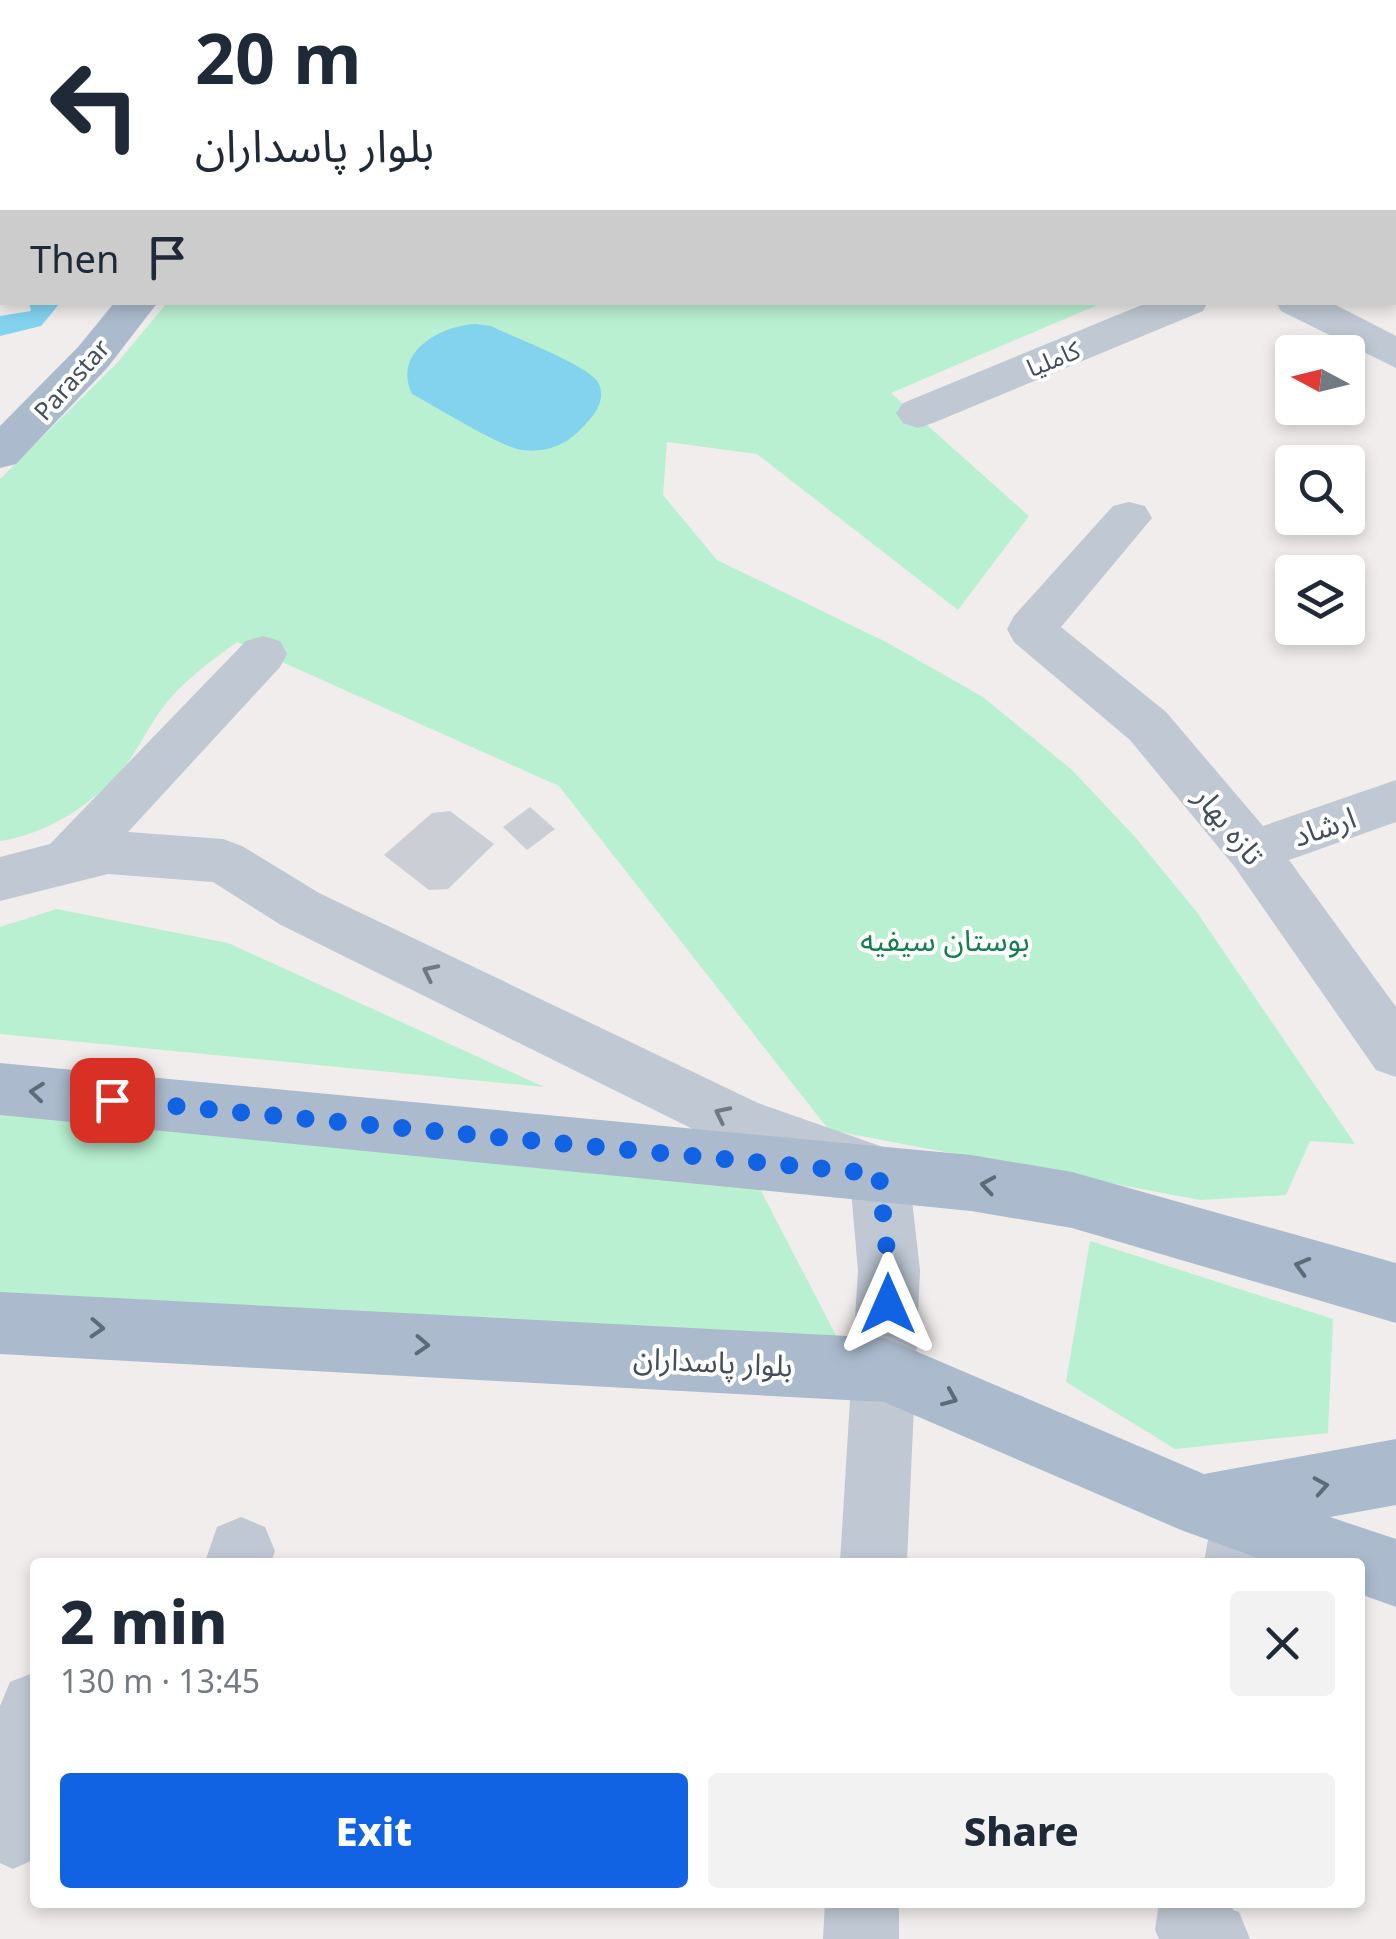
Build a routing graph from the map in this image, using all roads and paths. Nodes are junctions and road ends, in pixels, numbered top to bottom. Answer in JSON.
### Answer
{"nodes":[{"id":1,"x":94,"y":305,"type":"edge"},
{"id":2,"x":136,"y":305,"type":"edge"},
{"id":3,"x":1181,"y":305,"type":"edge"},
{"id":4,"x":1302,"y":305,"type":"edge"},
{"id":5,"x":1396,"y":354,"type":"edge"},
{"id":6,"x":0,"y":409,"type":"edge"},
{"id":7,"x":918,"y":414,"type":"dead end"},
{"id":8,"x":0,"y":452,"type":"edge"},
{"id":9,"x":1129,"y":518,"type":"dead end"},
{"id":10,"x":263,"y":654,"type":"dead end"},
{"id":11,"x":1396,"y":801,"type":"edge"},
{"id":12,"x":1253,"y":852,"type":"junction"},
{"id":13,"x":68,"y":861,"type":"junction"},
{"id":14,"x":0,"y":879,"type":"edge"},
{"id":15,"x":1396,"y":1052,"type":"edge"},
{"id":16,"x":0,"y":1089,"type":"edge"},
{"id":17,"x":879,"y":1174,"type":"junction"},
{"id":18,"x":1396,"y":1293,"type":"edge"},
{"id":19,"x":0,"y":1323,"type":"edge"},
{"id":20,"x":885,"y":1370,"type":"junction"},
{"id":21,"x":1396,"y":1472,"type":"edge"},
{"id":22,"x":1228,"y":1531,"type":"edge"},
{"id":23,"x":874,"y":1558,"type":"edge"},
{"id":24,"x":1336,"y":1558,"type":"edge"},
{"id":25,"x":1365,"y":1565,"type":"edge"},
{"id":26,"x":1396,"y":1573,"type":"edge"},
{"id":27,"x":0,"y":1696,"type":"edge"},
{"id":28,"x":30,"y":1697,"type":"edge"},
{"id":29,"x":30,"y":1734,"type":"edge"},
{"id":30,"x":12,"y":1832,"type":"dead end"},
{"id":31,"x":862,"y":1908,"type":"edge"},
{"id":32,"x":1196,"y":1908,"type":"edge"},
{"id":33,"x":861,"y":1939,"type":"edge"},
{"id":34,"x":1212,"y":1939,"type":"edge"}],
"edges":[{"from":1,"to":6,"type":"main road","name":"Parastar"},
{"from":2,"to":8,"type":"main road","name":"Parastar"},
{"from":3,"to":7,"type":"street","name":"کاملیا"},
{"from":4,"to":5,"type":"street"},
{"from":9,"to":12,"type":"street","name":"تازه بهار"},
{"from":10,"to":13,"type":"street"},
{"from":11,"to":12,"type":"street","name":"ارشاد"},
{"from":12,"to":15,"type":"street","name":"تازه بهار"},
{"from":13,"to":14,"type":"street"},
{"from":17,"to":13,"type":"street","one_way":true},
{"from":17,"to":16,"type":"main road","one_way":true},
{"from":18,"to":17,"type":"main road","one_way":true},
{"from":17,"to":20,"type":"street"},
{"from":19,"to":20,"type":"main road","name":"بلوار پاسداران","one_way":true},
{"from":20,"to":22,"type":"main road","name":"بلوار پاسداران","one_way":true},
{"from":20,"to":23,"type":"street"},
{"from":22,"to":21,"type":"main road","one_way":true},
{"from":22,"to":24,"type":"main road","name":"بلوار پاسداران"},
{"from":25,"to":26,"type":"main road","name":"بلوار پاسداران"},
{"from":27,"to":28,"type":"street"},
{"from":29,"to":30,"type":"street"},
{"from":31,"to":33,"type":"street"},
{"from":32,"to":34,"type":"street"}]}
